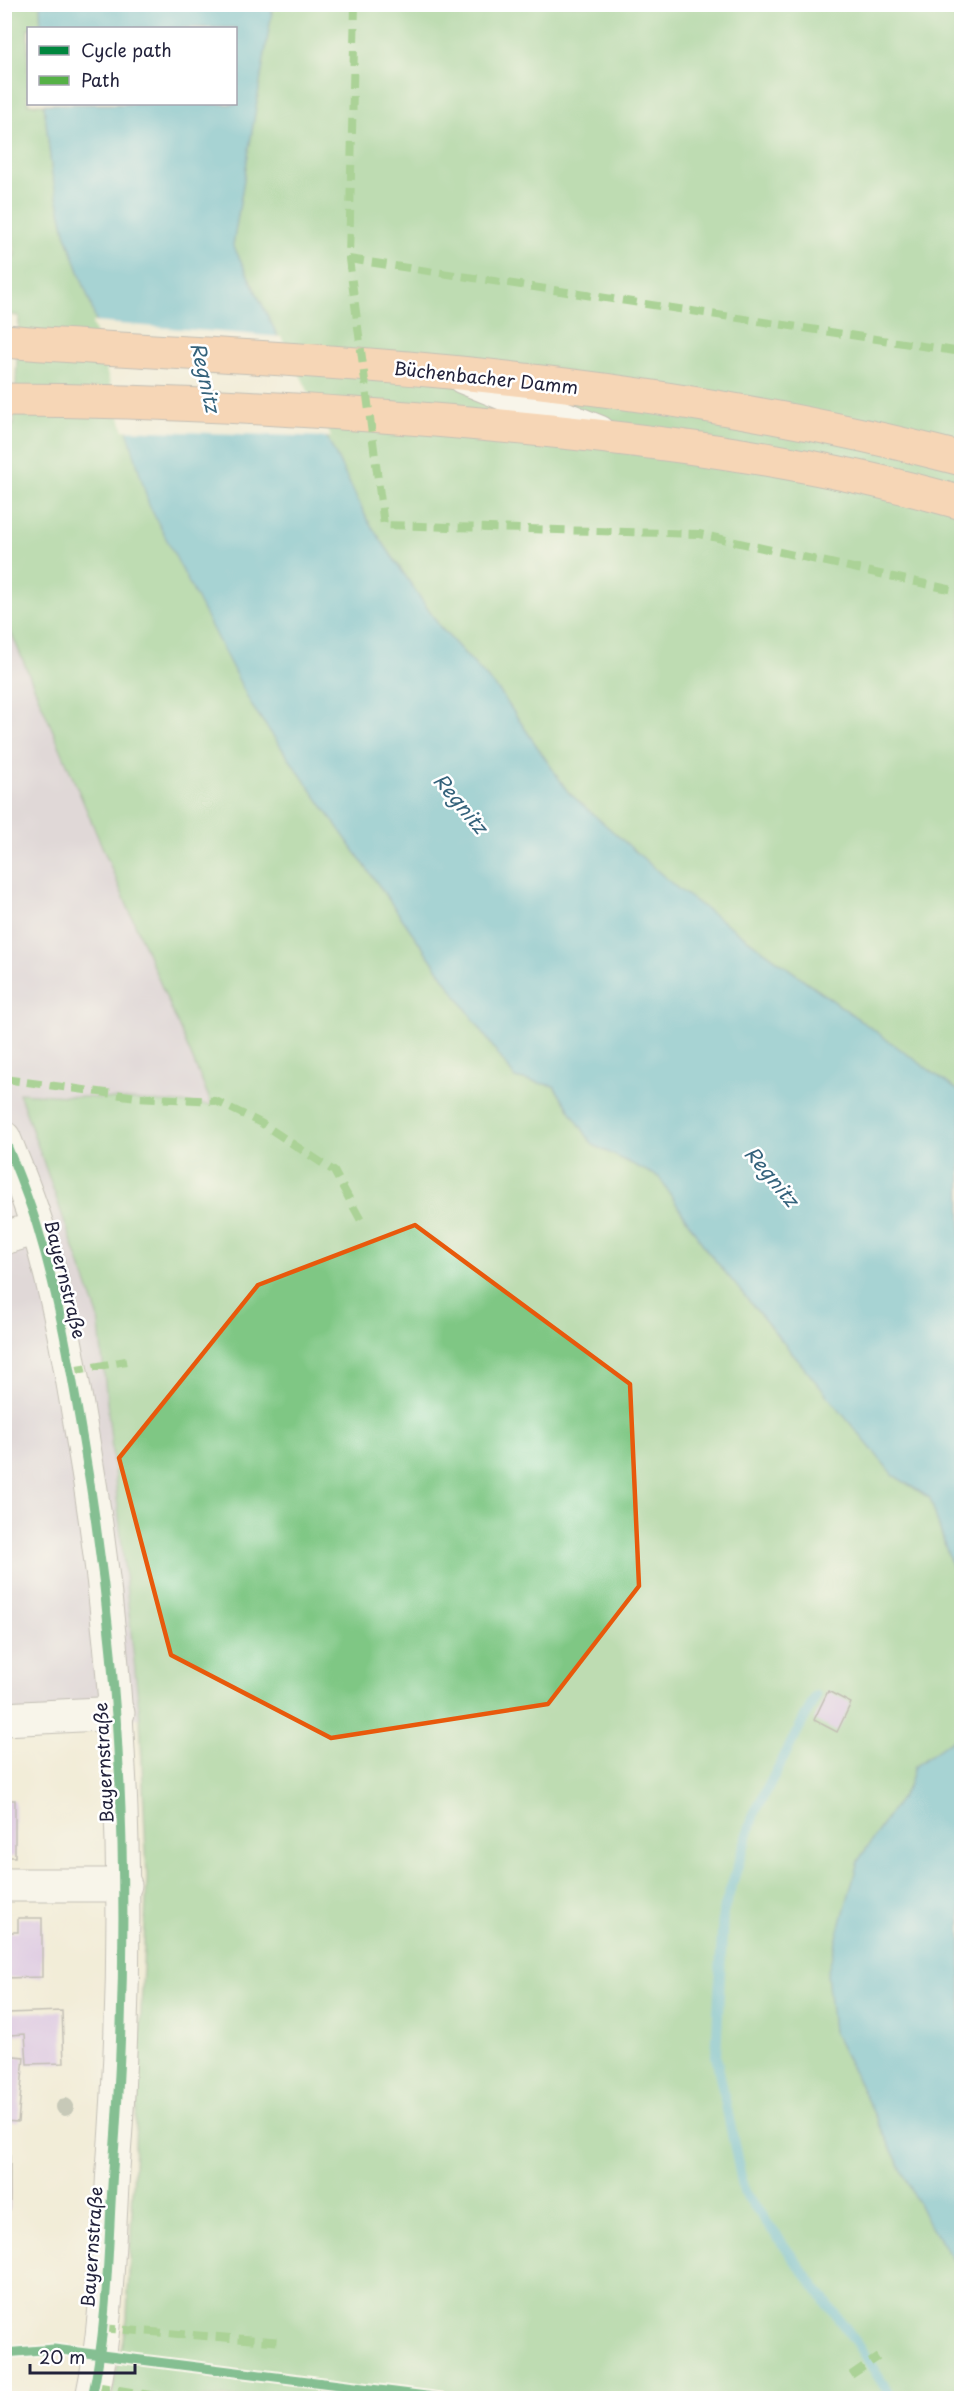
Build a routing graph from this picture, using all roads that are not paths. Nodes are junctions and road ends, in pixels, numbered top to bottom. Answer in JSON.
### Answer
{"nodes":[{"id":1,"x":11,"y":342,"type":"edge"},
{"id":2,"x":449,"y":372,"type":"junction"},
{"id":3,"x":9,"y":400,"type":"edge"},
{"id":4,"x":612,"y":437,"type":"junction"},
{"id":5,"x":962,"y":459,"type":"edge"},
{"id":6,"x":962,"y":503,"type":"edge"},
{"id":7,"x":4,"y":1138,"type":"edge"},
{"id":8,"x":38,"y":1228,"type":"junction"},
{"id":9,"x":4,"y":1238,"type":"edge"},
{"id":10,"x":118,"y":1713,"type":"junction"},
{"id":11,"x":4,"y":1719,"type":"edge"},
{"id":12,"x":4,"y":1885,"type":"edge"},
{"id":13,"x":125,"y":1885,"type":"junction"},
{"id":14,"x":92,"y":2398,"type":"edge"}],
"edges":[{"from":1,"to":2,"type":"main road","name":"Büchenbacher Damm"},
{"from":2,"to":4,"type":"street"},
{"from":2,"to":5,"type":"main road","name":"Büchenbacher Damm"},
{"from":3,"to":4,"type":"main road"},
{"from":4,"to":6,"type":"main road"},
{"from":7,"to":8,"type":"street","name":"Bayernstraße"},
{"from":8,"to":9,"type":"street"},
{"from":8,"to":10,"type":"street","name":"Bayernstraße"},
{"from":10,"to":11,"type":"street"},
{"from":10,"to":13,"type":"street","name":"Bayernstraße"},
{"from":12,"to":13,"type":"street"},
{"from":13,"to":14,"type":"street","name":"Bayernstraße"}]}
